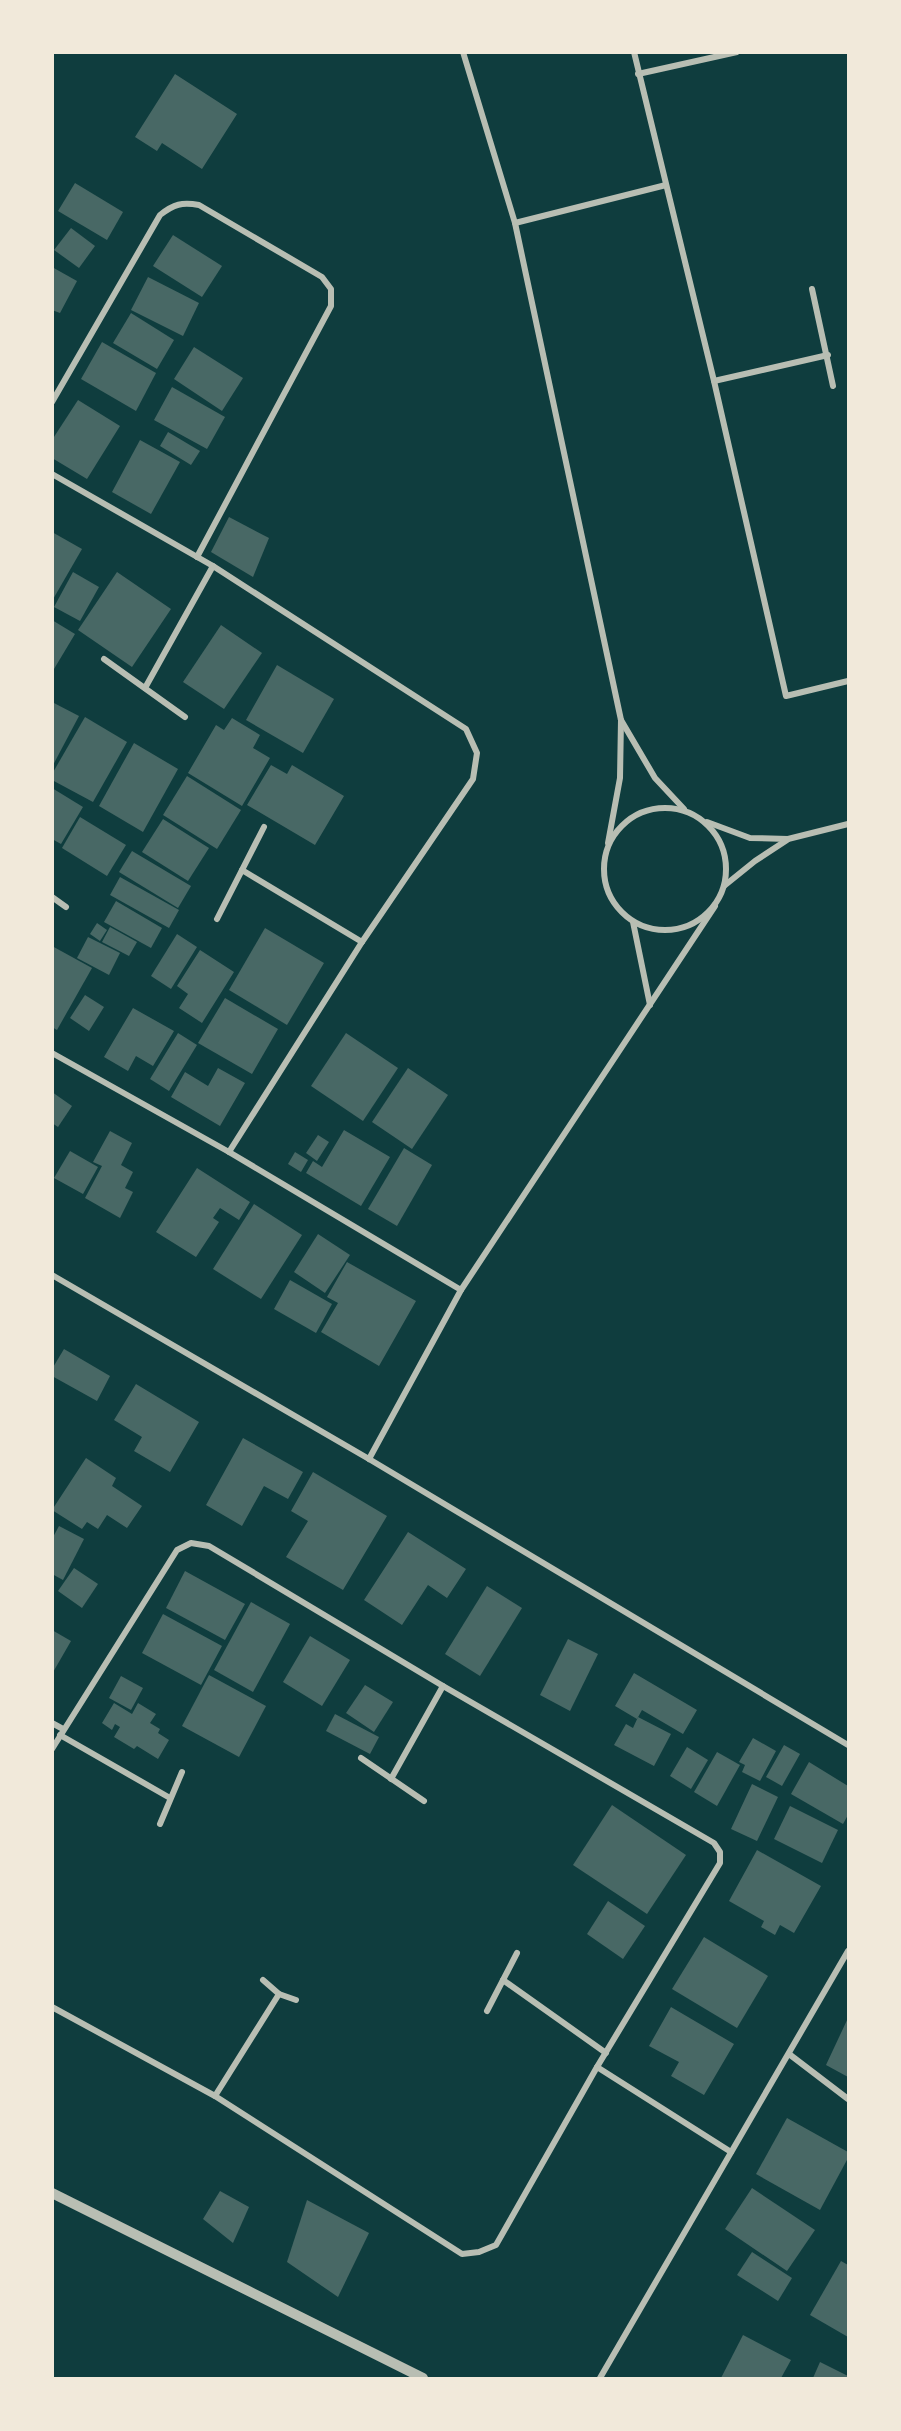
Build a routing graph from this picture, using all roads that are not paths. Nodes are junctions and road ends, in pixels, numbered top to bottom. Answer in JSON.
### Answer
{"nodes":[{"id":1,"x":463,"y":52,"type":"edge"},
{"id":2,"x":634,"y":52,"type":"edge"},
{"id":3,"x":736,"y":52,"type":"edge"},
{"id":4,"x":638,"y":74,"type":"junction"},
{"id":5,"x":666,"y":185,"type":"junction"},
{"id":6,"x":515,"y":223,"type":"junction"},
{"id":7,"x":812,"y":289,"type":"dead end"},
{"id":8,"x":828,"y":355,"type":"junction"},
{"id":9,"x":714,"y":381,"type":"junction"},
{"id":10,"x":833,"y":386,"type":"dead end"},
{"id":11,"x":52,"y":402,"type":"edge"},
{"id":12,"x":52,"y":474,"type":"edge"},
{"id":13,"x":197,"y":557,"type":"junction"},
{"id":14,"x":213,"y":566,"type":"junction"},
{"id":15,"x":104,"y":658,"type":"dead end"},
{"id":16,"x":849,"y":681,"type":"edge"},
{"id":17,"x":145,"y":688,"type":"junction"},
{"id":18,"x":185,"y":717,"type":"dead end"},
{"id":19,"x":621,"y":720,"type":"junction"},
{"id":20,"x":686,"y":810,"type":"junction"},
{"id":21,"x":706,"y":822,"type":"junction"},
{"id":22,"x":849,"y":825,"type":"edge"},
{"id":23,"x":264,"y":827,"type":"dead end"},
{"id":24,"x":788,"y":839,"type":"junction"},
{"id":25,"x":608,"y":843,"type":"junction"},
{"id":26,"x":242,"y":870,"type":"junction"},
{"id":27,"x":724,"y":886,"type":"junction"},
{"id":28,"x":52,"y":897,"type":"edge"},
{"id":29,"x":715,"y":906,"type":"junction"},
{"id":30,"x":66,"y":907,"type":"dead end"},
{"id":31,"x":217,"y":919,"type":"dead end"},
{"id":32,"x":633,"y":922,"type":"junction"},
{"id":33,"x":362,"y":942,"type":"junction"},
{"id":34,"x":650,"y":1006,"type":"junction"},
{"id":35,"x":52,"y":1053,"type":"edge"},
{"id":36,"x":229,"y":1152,"type":"junction"},
{"id":37,"x":54,"y":1278,"type":"edge"},
{"id":38,"x":460,"y":1290,"type":"junction"},
{"id":39,"x":369,"y":1459,"type":"junction"},
{"id":40,"x":443,"y":1686,"type":"junction"},
{"id":41,"x":52,"y":1722,"type":"edge"},
{"id":42,"x":62,"y":1732,"type":"junction"},
{"id":43,"x":849,"y":1745,"type":"edge"},
{"id":44,"x":52,"y":1749,"type":"edge"},
{"id":45,"x":361,"y":1758,"type":"dead end"},
{"id":46,"x":182,"y":1772,"type":"dead end"},
{"id":47,"x":391,"y":1779,"type":"junction"},
{"id":48,"x":171,"y":1798,"type":"junction"},
{"id":49,"x":424,"y":1801,"type":"dead end"},
{"id":50,"x":160,"y":1824,"type":"dead end"},
{"id":51,"x":849,"y":1951,"type":"edge"},
{"id":52,"x":516,"y":1953,"type":"dead end"},
{"id":53,"x":263,"y":1980,"type":"dead end"},
{"id":54,"x":503,"y":1980,"type":"junction"},
{"id":55,"x":279,"y":1994,"type":"junction"},
{"id":56,"x":296,"y":2000,"type":"dead end"},
{"id":57,"x":52,"y":2007,"type":"edge"},
{"id":58,"x":487,"y":2011,"type":"dead end"},
{"id":59,"x":606,"y":2053,"type":"junction"},
{"id":60,"x":789,"y":2054,"type":"junction"},
{"id":61,"x":597,"y":2067,"type":"junction"},
{"id":62,"x":215,"y":2096,"type":"junction"},
{"id":63,"x":849,"y":2099,"type":"edge"},
{"id":64,"x":731,"y":2152,"type":"junction"},
{"id":65,"x":52,"y":2193,"type":"edge"},
{"id":66,"x":423,"y":2379,"type":"edge"},
{"id":67,"x":600,"y":2379,"type":"edge"}],
"edges":[{"from":1,"to":6,"type":"street"},
{"from":2,"to":4,"type":"street"},
{"from":3,"to":4,"type":"street"},
{"from":4,"to":5,"type":"street"},
{"from":5,"to":6,"type":"street"},
{"from":5,"to":9,"type":"street"},
{"from":6,"to":19,"type":"street"},
{"from":7,"to":8,"type":"street"},
{"from":8,"to":9,"type":"street"},
{"from":8,"to":10,"type":"street"},
{"from":9,"to":16,"type":"street"},
{"from":11,"to":13,"type":"street"},
{"from":12,"to":13,"type":"street"},
{"from":13,"to":14,"type":"street"},
{"from":14,"to":17,"type":"street"},
{"from":14,"to":33,"type":"street"},
{"from":15,"to":17,"type":"street"},
{"from":17,"to":18,"type":"street"},
{"from":19,"to":20,"type":"street"},
{"from":19,"to":25,"type":"street"},
{"from":20,"to":21,"type":"street"},
{"from":20,"to":25,"type":"street"},
{"from":21,"to":24,"type":"street"},
{"from":21,"to":27,"type":"street"},
{"from":22,"to":24,"type":"street"},
{"from":23,"to":26,"type":"street"},
{"from":24,"to":27,"type":"street"},
{"from":25,"to":32,"type":"street"},
{"from":26,"to":31,"type":"street"},
{"from":26,"to":33,"type":"street"},
{"from":27,"to":29,"type":"street"},
{"from":28,"to":30,"type":"street"},
{"from":29,"to":32,"type":"street"},
{"from":29,"to":34,"type":"street"},
{"from":32,"to":34,"type":"street"},
{"from":33,"to":36,"type":"street"},
{"from":34,"to":38,"type":"street"},
{"from":35,"to":36,"type":"street"},
{"from":36,"to":38,"type":"street"},
{"from":37,"to":39,"type":"street"},
{"from":38,"to":39,"type":"street"},
{"from":39,"to":43,"type":"street"},
{"from":40,"to":42,"type":"street"},
{"from":40,"to":47,"type":"street"},
{"from":40,"to":59,"type":"street"},
{"from":41,"to":42,"type":"street"},
{"from":42,"to":44,"type":"street"},
{"from":42,"to":48,"type":"street"},
{"from":45,"to":47,"type":"street"},
{"from":46,"to":48,"type":"street"},
{"from":47,"to":49,"type":"street"},
{"from":48,"to":50,"type":"street"},
{"from":51,"to":60,"type":"street"},
{"from":52,"to":54,"type":"street"},
{"from":53,"to":55,"type":"street"},
{"from":54,"to":58,"type":"street"},
{"from":54,"to":59,"type":"street"},
{"from":55,"to":56,"type":"street"},
{"from":55,"to":62,"type":"street"},
{"from":57,"to":62,"type":"street"},
{"from":59,"to":61,"type":"street"},
{"from":60,"to":63,"type":"street"},
{"from":60,"to":64,"type":"street"},
{"from":61,"to":62,"type":"street"},
{"from":61,"to":64,"type":"street"},
{"from":64,"to":67,"type":"street"},
{"from":65,"to":66,"type":"street"}]}
